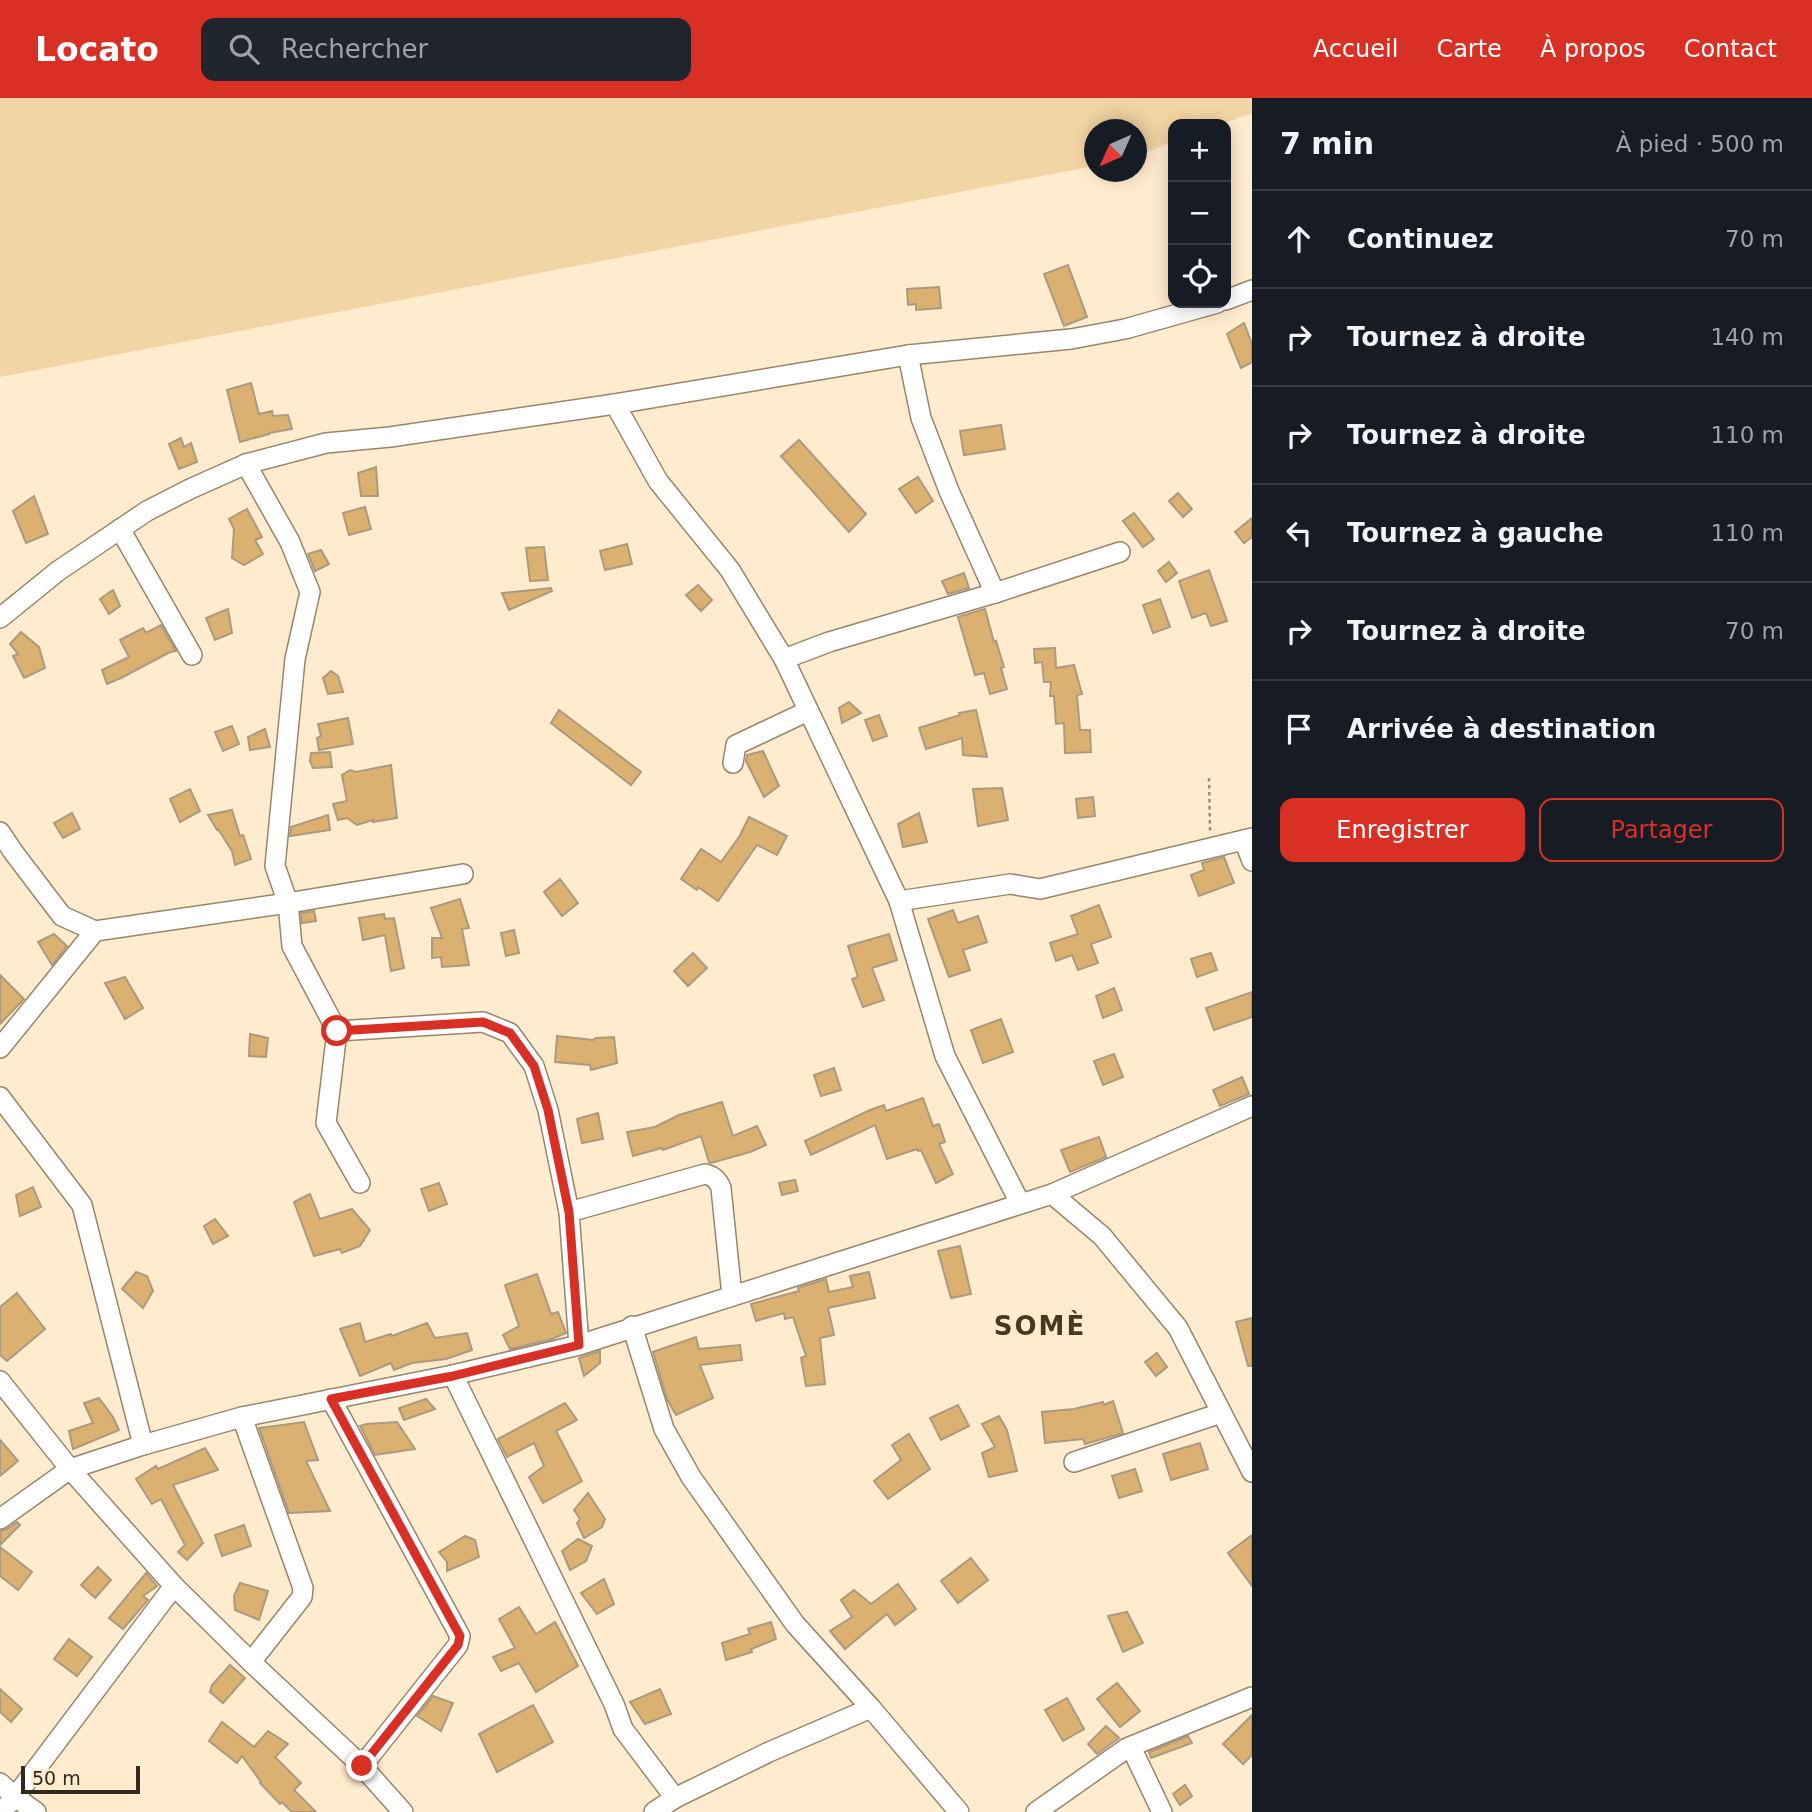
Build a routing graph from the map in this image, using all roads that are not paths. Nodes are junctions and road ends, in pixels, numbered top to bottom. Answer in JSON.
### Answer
{"nodes":[{"id":1,"x":1252,"y":290,"type":"edge"},
{"id":2,"x":1231,"y":297,"type":"edge"},
{"id":3,"x":1199,"y":308,"type":"edge"},
{"id":4,"x":908,"y":355,"type":"junction"},
{"id":5,"x":615,"y":404,"type":"junction"},
{"id":6,"x":246,"y":464,"type":"junction"},
{"id":7,"x":120,"y":529,"type":"junction"},
{"id":8,"x":1120,"y":552,"type":"dead end"},
{"id":9,"x":995,"y":593,"type":"junction"},
{"id":10,"x":0,"y":618,"type":"edge"},
{"id":11,"x":191,"y":655,"type":"dead end"},
{"id":12,"x":785,"y":659,"type":"junction"},
{"id":13,"x":808,"y":711,"type":"junction"},
{"id":14,"x":733,"y":763,"type":"dead end"},
{"id":15,"x":0,"y":832,"type":"edge"},
{"id":16,"x":1248,"y":839,"type":"edge"},
{"id":17,"x":1252,"y":861,"type":"edge"},
{"id":18,"x":463,"y":874,"type":"dead end"},
{"id":19,"x":899,"y":901,"type":"junction"},
{"id":20,"x":288,"y":903,"type":"junction"},
{"id":21,"x":95,"y":931,"type":"junction"},
{"id":22,"x":337,"y":1031,"type":"junction"},
{"id":23,"x":0,"y":1048,"type":"edge"},
{"id":24,"x":0,"y":1097,"type":"edge"},
{"id":25,"x":1252,"y":1106,"type":"edge"},
{"id":26,"x":360,"y":1183,"type":"dead end"},
{"id":27,"x":1052,"y":1194,"type":"junction"},
{"id":28,"x":1020,"y":1203,"type":"junction"},
{"id":29,"x":569,"y":1212,"type":"junction"},
{"id":30,"x":732,"y":1296,"type":"junction"},
{"id":31,"x":632,"y":1326,"type":"junction"},
{"id":32,"x":579,"y":1345,"type":"junction"},
{"id":33,"x":453,"y":1376,"type":"junction"},
{"id":34,"x":0,"y":1381,"type":"edge"},
{"id":35,"x":331,"y":1399,"type":"junction"},
{"id":36,"x":1221,"y":1413,"type":"junction"},
{"id":37,"x":242,"y":1417,"type":"junction"},
{"id":38,"x":143,"y":1445,"type":"junction"},
{"id":39,"x":1074,"y":1462,"type":"dead end"},
{"id":40,"x":70,"y":1469,"type":"junction"},
{"id":41,"x":1252,"y":1472,"type":"edge"},
{"id":42,"x":0,"y":1519,"type":"edge"},
{"id":43,"x":174,"y":1586,"type":"junction"},
{"id":44,"x":251,"y":1662,"type":"junction"},
{"id":45,"x":1252,"y":1697,"type":"edge"},
{"id":46,"x":871,"y":1708,"type":"junction"},
{"id":47,"x":1131,"y":1747,"type":"junction"},
{"id":48,"x":362,"y":1766,"type":"junction"},
{"id":49,"x":7,"y":1790,"type":"edge"},
{"id":50,"x":675,"y":1798,"type":"junction"},
{"id":51,"x":1,"y":1812,"type":"edge"},
{"id":52,"x":36,"y":1812,"type":"edge"},
{"id":53,"x":403,"y":1812,"type":"edge"},
{"id":54,"x":654,"y":1812,"type":"edge"},
{"id":55,"x":959,"y":1812,"type":"edge"},
{"id":56,"x":1036,"y":1812,"type":"edge"},
{"id":57,"x":1162,"y":1812,"type":"edge"}],
"edges":[{"from":1,"to":2,"type":"street"},
{"from":3,"to":4,"type":"street"},
{"from":4,"to":5,"type":"street"},
{"from":4,"to":9,"type":"street"},
{"from":5,"to":6,"type":"street"},
{"from":5,"to":12,"type":"street"},
{"from":6,"to":7,"type":"street"},
{"from":6,"to":20,"type":"street"},
{"from":7,"to":10,"type":"street"},
{"from":7,"to":11,"type":"street"},
{"from":8,"to":9,"type":"street"},
{"from":9,"to":12,"type":"street"},
{"from":12,"to":13,"type":"street"},
{"from":13,"to":14,"type":"street"},
{"from":13,"to":19,"type":"street"},
{"from":15,"to":21,"type":"street"},
{"from":16,"to":17,"type":"street"},
{"from":16,"to":19,"type":"street"},
{"from":18,"to":20,"type":"street"},
{"from":19,"to":28,"type":"street"},
{"from":20,"to":21,"type":"street"},
{"from":20,"to":22,"type":"street"},
{"from":21,"to":23,"type":"street"},
{"from":22,"to":26,"type":"street"},
{"from":22,"to":29,"type":"street"},
{"from":24,"to":38,"type":"street"},
{"from":25,"to":27,"type":"street"},
{"from":27,"to":28,"type":"street"},
{"from":27,"to":36,"type":"street"},
{"from":28,"to":30,"type":"street"},
{"from":29,"to":30,"type":"street"},
{"from":29,"to":32,"type":"street"},
{"from":30,"to":31,"type":"street"},
{"from":31,"to":32,"type":"street"},
{"from":31,"to":46,"type":"street"},
{"from":32,"to":33,"type":"street"},
{"from":33,"to":35,"type":"street"},
{"from":33,"to":50,"type":"street"},
{"from":34,"to":40,"type":"street"},
{"from":35,"to":37,"type":"street"},
{"from":35,"to":48,"type":"street"},
{"from":36,"to":39,"type":"street"},
{"from":36,"to":41,"type":"street"},
{"from":37,"to":38,"type":"street"},
{"from":37,"to":44,"type":"street"},
{"from":38,"to":40,"type":"street"},
{"from":40,"to":42,"type":"street"},
{"from":40,"to":43,"type":"street"},
{"from":43,"to":44,"type":"street"},
{"from":43,"to":49,"type":"street"},
{"from":44,"to":48,"type":"street"},
{"from":45,"to":47,"type":"street"},
{"from":46,"to":50,"type":"street"},
{"from":46,"to":55,"type":"street"},
{"from":47,"to":56,"type":"street"},
{"from":47,"to":57,"type":"street"},
{"from":48,"to":53,"type":"street"},
{"from":49,"to":51,"type":"street"},
{"from":49,"to":52,"type":"street"},
{"from":50,"to":54,"type":"street"}]}
